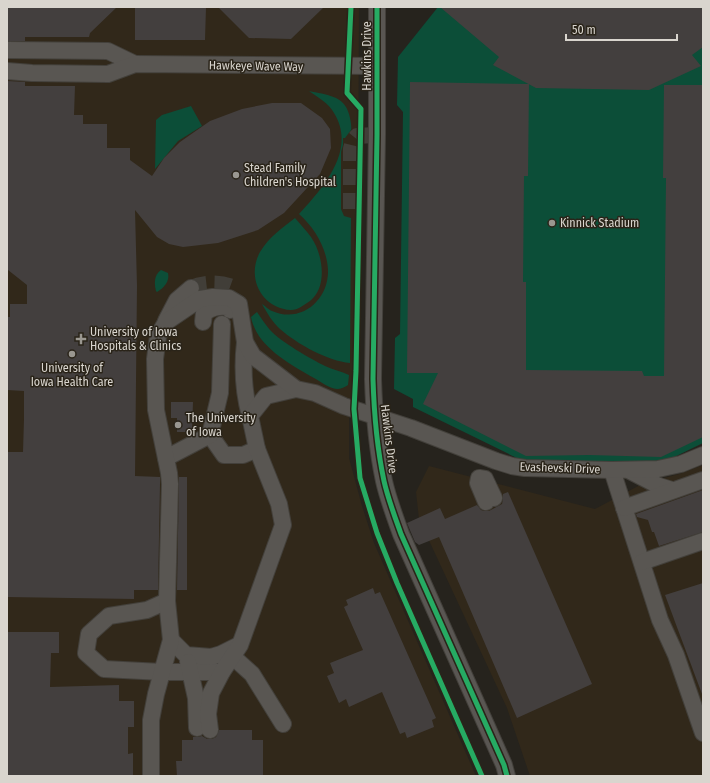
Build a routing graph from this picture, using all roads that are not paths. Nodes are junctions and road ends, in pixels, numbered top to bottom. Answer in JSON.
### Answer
{"nodes":[{"id":1,"x":377,"y":7,"type":"edge"},
{"id":2,"x":7,"y":50,"type":"edge"},
{"id":3,"x":135,"y":64,"type":"junction"},
{"id":4,"x":377,"y":66,"type":"junction"},
{"id":5,"x":7,"y":71,"type":"edge"},
{"id":6,"x":191,"y":288,"type":"tunnel mouth"},
{"id":7,"x":234,"y":288,"type":"dead end"},
{"id":8,"x":239,"y":304,"type":"junction"},
{"id":9,"x":166,"y":322,"type":"junction"},
{"id":10,"x":202,"y":322,"type":"dead end"},
{"id":11,"x":222,"y":324,"type":"dead end"},
{"id":12,"x":244,"y":337,"type":"junction"},
{"id":13,"x":296,"y":389,"type":"junction"},
{"id":14,"x":250,"y":416,"type":"junction"},
{"id":15,"x":375,"y":416,"type":"junction"},
{"id":16,"x":210,"y":436,"type":"junction"},
{"id":17,"x":257,"y":449,"type":"junction"},
{"id":18,"x":474,"y":452,"type":"junction"},
{"id":19,"x":703,"y":455,"type":"edge"},
{"id":20,"x":166,"y":458,"type":"junction"},
{"id":21,"x":612,"y":470,"type":"junction"},
{"id":22,"x":629,"y":470,"type":"junction"},
{"id":23,"x":703,"y":480,"type":"edge"},
{"id":24,"x":672,"y":490,"type":"junction"},
{"id":25,"x":490,"y":500,"type":"dead end"},
{"id":26,"x":624,"y":508,"type":"junction"},
{"id":27,"x":703,"y":541,"type":"edge"},
{"id":28,"x":642,"y":562,"type":"junction"},
{"id":29,"x":167,"y":601,"type":"junction"},
{"id":30,"x":171,"y":640,"type":"junction"},
{"id":31,"x":236,"y":651,"type":"junction"},
{"id":32,"x":186,"y":654,"type":"junction"},
{"id":33,"x":162,"y":672,"type":"junction"},
{"id":34,"x":190,"y":672,"type":"junction"},
{"id":35,"x":222,"y":672,"type":"junction"},
{"id":36,"x":283,"y":724,"type":"dead end"},
{"id":37,"x":703,"y":733,"type":"edge"},
{"id":38,"x":151,"y":776,"type":"edge"},
{"id":39,"x":507,"y":776,"type":"edge"}],
"edges":[{"from":1,"to":4,"type":"street","name":"Hawkins Drive"},
{"from":2,"to":3,"type":"street","name":"Hawkeye Wave Way"},
{"from":3,"to":4,"type":"street","name":"Hawkeye Wave Way"},
{"from":3,"to":5,"type":"street","name":"Hawkeye Wave Way"},
{"from":4,"to":15,"type":"street","name":"Hawkins Drive"},
{"from":6,"to":9,"type":"street"},
{"from":7,"to":8,"type":"street"},
{"from":8,"to":9,"type":"street"},
{"from":8,"to":12,"type":"street"},
{"from":9,"to":20,"type":"street"},
{"from":10,"to":12,"type":"street"},
{"from":11,"to":16,"type":"street"},
{"from":12,"to":13,"type":"street"},
{"from":12,"to":14,"type":"street"},
{"from":13,"to":14,"type":"street"},
{"from":13,"to":15,"type":"street","name":"Evashevski Drive"},
{"from":14,"to":17,"type":"street"},
{"from":15,"to":18,"type":"street","name":"Evashevski Drive"},
{"from":15,"to":39,"type":"street","name":"Hawkins Drive"},
{"from":16,"to":17,"type":"street"},
{"from":16,"to":20,"type":"street"},
{"from":17,"to":31,"type":"street"},
{"from":18,"to":21,"type":"street","name":"Evashevski Drive"},
{"from":18,"to":25,"type":"street"},
{"from":19,"to":22,"type":"street","name":"Evashevski Drive"},
{"from":20,"to":29,"type":"street"},
{"from":21,"to":22,"type":"street","name":"Evashevski Drive"},
{"from":21,"to":26,"type":"street"},
{"from":22,"to":24,"type":"street"},
{"from":23,"to":24,"type":"street"},
{"from":24,"to":26,"type":"street"},
{"from":26,"to":28,"type":"street"},
{"from":27,"to":28,"type":"street"},
{"from":28,"to":37,"type":"street"},
{"from":29,"to":30,"type":"street"},
{"from":29,"to":33,"type":"street"},
{"from":30,"to":32,"type":"street"},
{"from":30,"to":33,"type":"street"},
{"from":31,"to":32,"type":"street"},
{"from":31,"to":35,"type":"street"},
{"from":31,"to":36,"type":"street"},
{"from":32,"to":34,"type":"street"},
{"from":33,"to":34,"type":"street"},
{"from":33,"to":38,"type":"street"},
{"from":34,"to":35,"type":"street"},
{"from":34,"to":35,"type":"street"}]}
